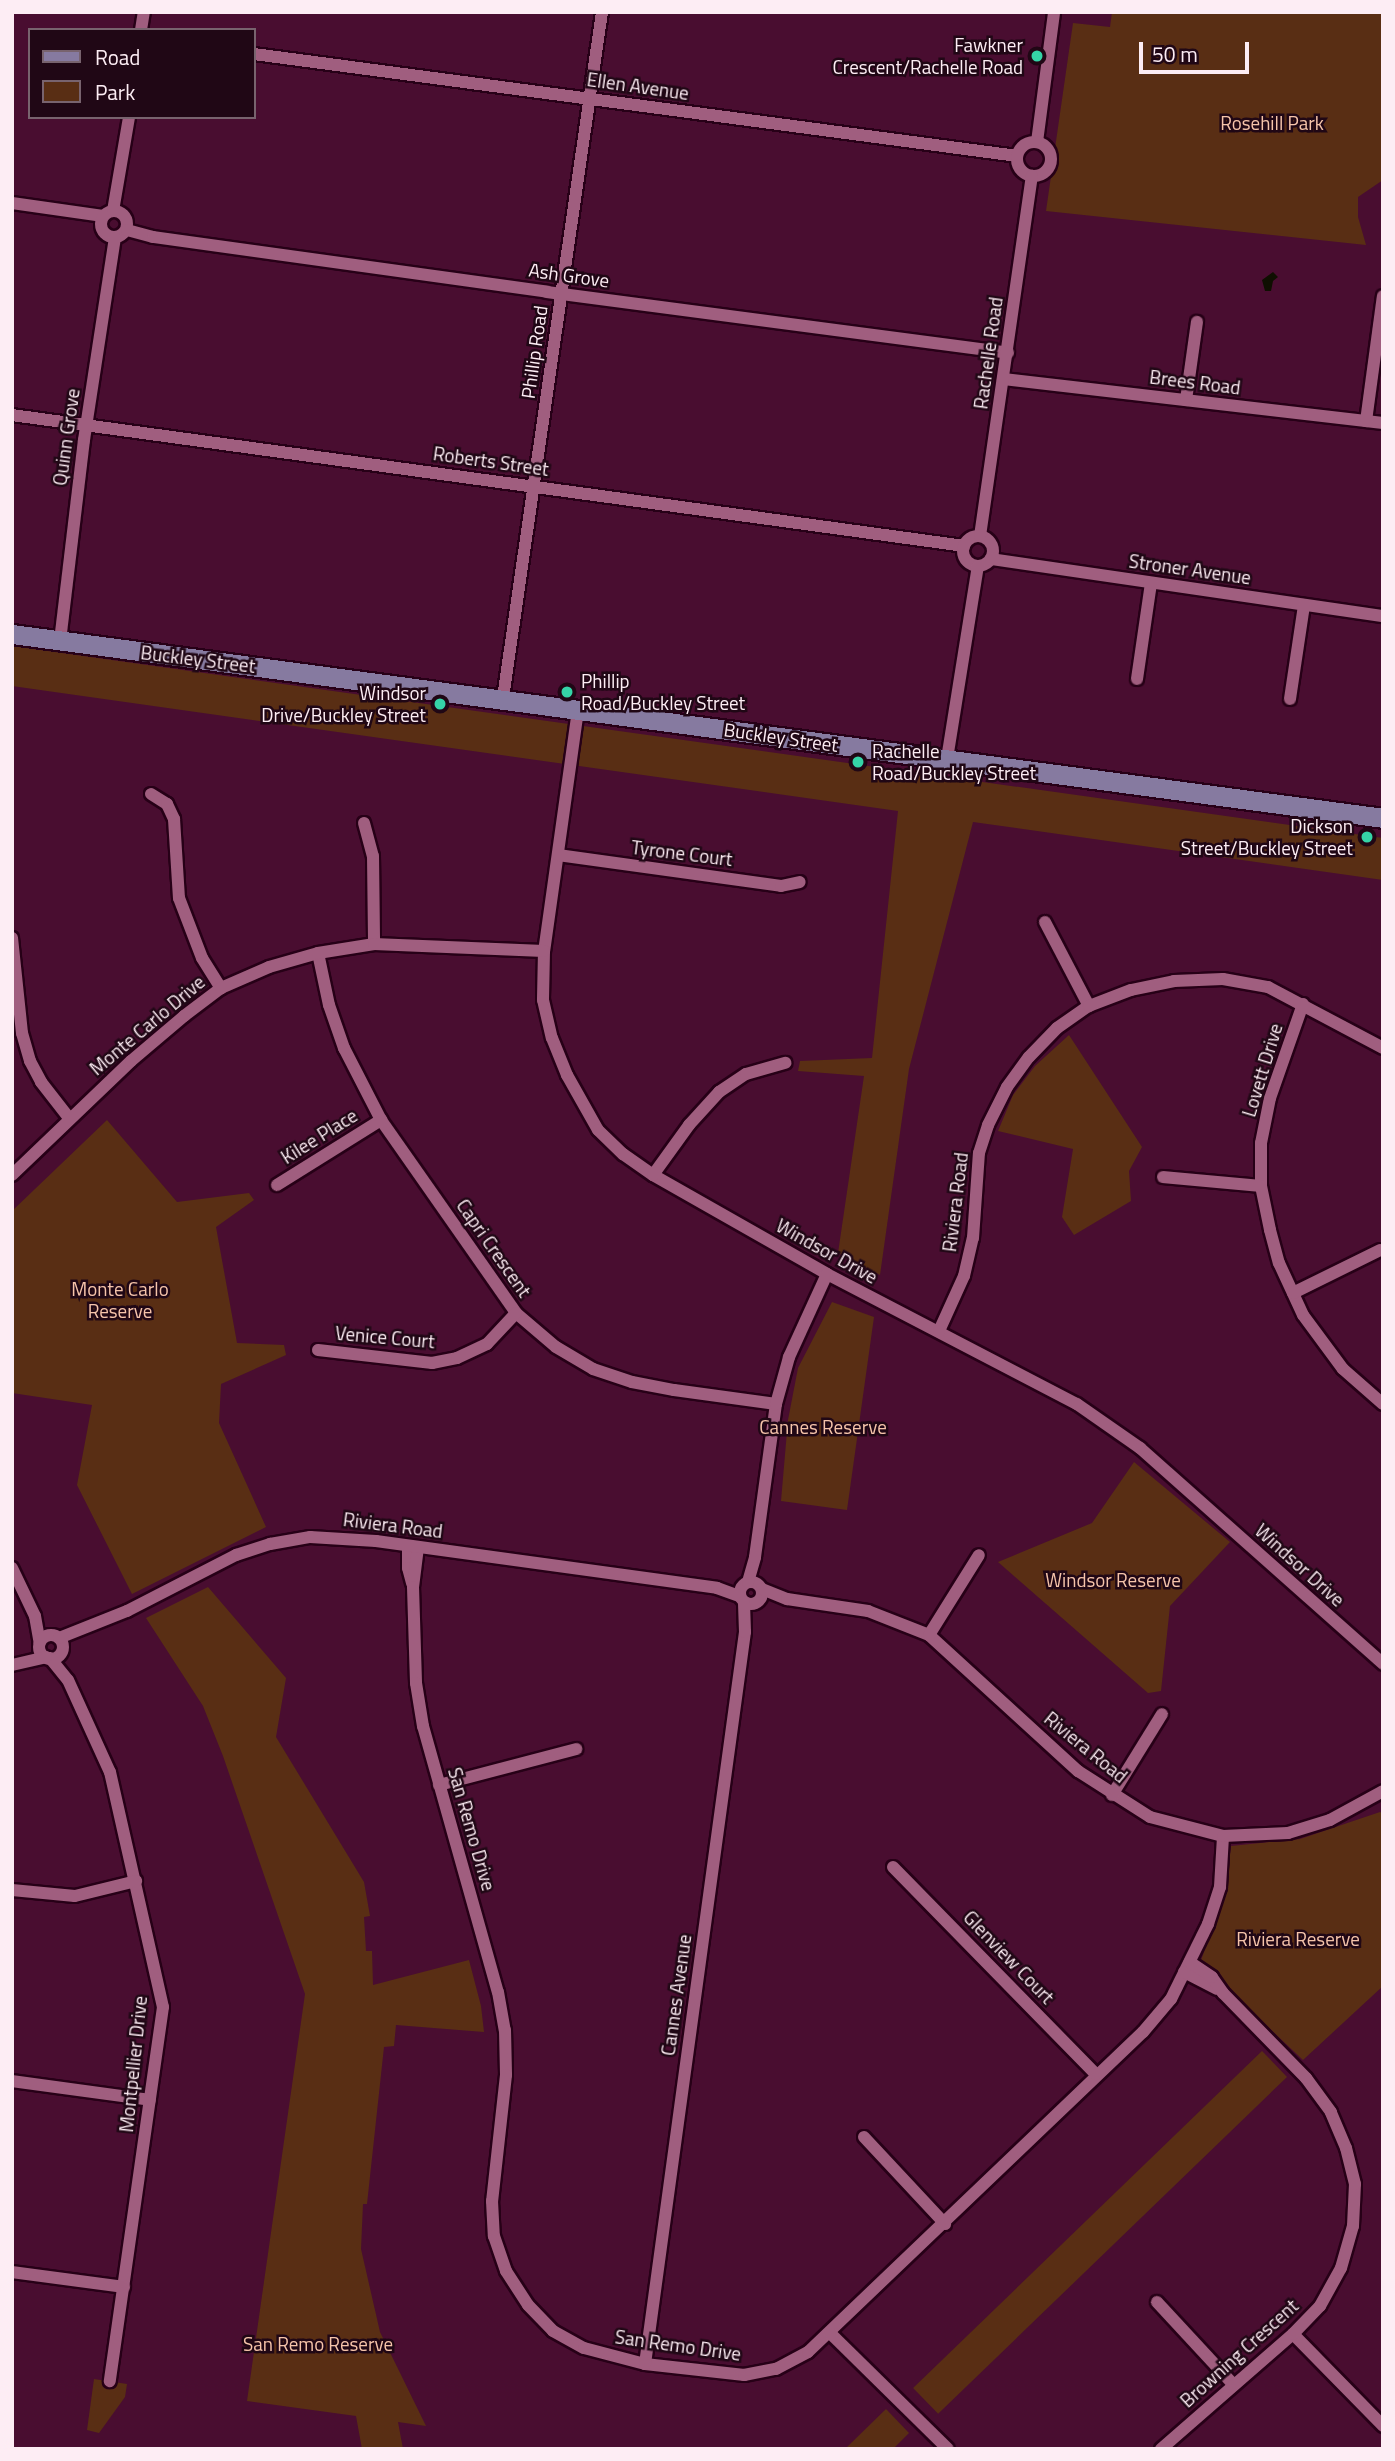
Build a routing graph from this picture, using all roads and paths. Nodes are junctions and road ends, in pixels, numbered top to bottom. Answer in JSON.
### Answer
{"nodes":[{"id":1,"x":602,"y":12,"type":"edge"},
{"id":2,"x":1054,"y":12,"type":"edge"},
{"id":3,"x":256,"y":54,"type":"edge"},
{"id":4,"x":589,"y":99,"type":"junction"},
{"id":5,"x":129,"y":119,"type":"edge"},
{"id":6,"x":1037,"y":142,"type":"junction"},
{"id":7,"x":1017,"y":156,"type":"junction"},
{"id":8,"x":1032,"y":176,"type":"junction"},
{"id":9,"x":12,"y":203,"type":"edge"},
{"id":10,"x":108,"y":214,"type":"junction"},
{"id":11,"x":127,"y":230,"type":"junction"},
{"id":12,"x":115,"y":238,"type":"junction"},
{"id":13,"x":561,"y":294,"type":"junction"},
{"id":14,"x":1383,"y":296,"type":"edge"},
{"id":15,"x":1197,"y":322,"type":"dead end"},
{"id":16,"x":1007,"y":352,"type":"junction"},
{"id":17,"x":1003,"y":379,"type":"junction"},
{"id":18,"x":1186,"y":400,"type":"junction"},
{"id":19,"x":12,"y":415,"type":"edge"},
{"id":20,"x":1366,"y":421,"type":"junction"},
{"id":21,"x":1383,"y":423,"type":"edge"},
{"id":22,"x":86,"y":425,"type":"junction"},
{"id":23,"x":534,"y":487,"type":"junction"},
{"id":24,"x":980,"y":536,"type":"junction"},
{"id":25,"x":964,"y":546,"type":"junction"},
{"id":26,"x":991,"y":559,"type":"junction"},
{"id":27,"x":978,"y":566,"type":"junction"},
{"id":28,"x":1150,"y":583,"type":"junction"},
{"id":29,"x":1304,"y":605,"type":"junction"},
{"id":30,"x":1383,"y":616,"type":"edge"},
{"id":31,"x":12,"y":634,"type":"edge"},
{"id":32,"x":60,"y":641,"type":"junction"},
{"id":33,"x":1137,"y":680,"type":"dead end"},
{"id":34,"x":503,"y":698,"type":"junction"},
{"id":35,"x":1290,"y":699,"type":"dead end"},
{"id":36,"x":578,"y":710,"type":"junction"},
{"id":37,"x":947,"y":759,"type":"junction"},
{"id":38,"x":152,"y":794,"type":"dead end"},
{"id":39,"x":1383,"y":818,"type":"edge"},
{"id":40,"x":364,"y":823,"type":"dead end"},
{"id":41,"x":558,"y":855,"type":"junction"},
{"id":42,"x":800,"y":882,"type":"dead end"},
{"id":43,"x":1045,"y":922,"type":"dead end"},
{"id":44,"x":12,"y":938,"type":"edge"},
{"id":45,"x":374,"y":944,"type":"junction"},
{"id":46,"x":544,"y":951,"type":"junction"},
{"id":47,"x":318,"y":953,"type":"junction"},
{"id":48,"x":221,"y":988,"type":"junction"},
{"id":49,"x":1303,"y":1004,"type":"junction"},
{"id":50,"x":1089,"y":1006,"type":"junction"},
{"id":51,"x":1383,"y":1048,"type":"edge"},
{"id":52,"x":785,"y":1063,"type":"dead end"},
{"id":53,"x":69,"y":1118,"type":"junction"},
{"id":54,"x":381,"y":1120,"type":"junction"},
{"id":55,"x":12,"y":1175,"type":"edge"},
{"id":56,"x":653,"y":1175,"type":"junction"},
{"id":57,"x":1163,"y":1177,"type":"dead end"},
{"id":58,"x":278,"y":1185,"type":"dead end"},
{"id":59,"x":1261,"y":1186,"type":"junction"},
{"id":60,"x":1380,"y":1250,"type":"dead end"},
{"id":61,"x":827,"y":1274,"type":"junction"},
{"id":62,"x":1293,"y":1293,"type":"junction"},
{"id":63,"x":516,"y":1313,"type":"junction"},
{"id":64,"x":939,"y":1331,"type":"junction"},
{"id":65,"x":318,"y":1350,"type":"dead end"},
{"id":66,"x":776,"y":1404,"type":"junction"},
{"id":67,"x":1383,"y":1404,"type":"edge"},
{"id":68,"x":413,"y":1546,"type":"junction"},
{"id":69,"x":979,"y":1555,"type":"dead end"},
{"id":70,"x":12,"y":1568,"type":"edge"},
{"id":71,"x":751,"y":1593,"type":"junction"},
{"id":72,"x":929,"y":1635,"type":"junction"},
{"id":73,"x":52,"y":1648,"type":"junction"},
{"id":74,"x":15,"y":1664,"type":"edge"},
{"id":75,"x":1383,"y":1664,"type":"edge"},
{"id":76,"x":1162,"y":1714,"type":"dead end"},
{"id":77,"x":576,"y":1749,"type":"dead end"},
{"id":78,"x":439,"y":1785,"type":"junction"},
{"id":79,"x":1383,"y":1791,"type":"edge"},
{"id":80,"x":1112,"y":1795,"type":"junction"},
{"id":81,"x":1223,"y":1836,"type":"junction"},
{"id":82,"x":893,"y":1867,"type":"dead end"},
{"id":83,"x":136,"y":1881,"type":"junction"},
{"id":84,"x":12,"y":1890,"type":"edge"},
{"id":85,"x":1187,"y":1967,"type":"junction"},
{"id":86,"x":1096,"y":2074,"type":"junction"},
{"id":87,"x":12,"y":2081,"type":"edge"},
{"id":88,"x":150,"y":2100,"type":"junction"},
{"id":89,"x":864,"y":2137,"type":"dead end"},
{"id":90,"x":945,"y":2224,"type":"junction"},
{"id":91,"x":12,"y":2272,"type":"edge"},
{"id":92,"x":124,"y":2287,"type":"junction"},
{"id":93,"x":1157,"y":2302,"type":"dead end"},
{"id":94,"x":830,"y":2333,"type":"junction"},
{"id":95,"x":1293,"y":2334,"type":"junction"},
{"id":96,"x":645,"y":2364,"type":"junction"},
{"id":97,"x":110,"y":2381,"type":"dead end"},
{"id":98,"x":1233,"y":2384,"type":"junction"},
{"id":99,"x":1383,"y":2426,"type":"edge"},
{"id":100,"x":948,"y":2449,"type":"edge"},
{"id":101,"x":1161,"y":2449,"type":"edge"}],
"edges":[{"from":1,"to":4,"type":"street","name":"Phillip Road"},
{"from":2,"to":6,"type":"street"},
{"from":3,"to":4,"type":"street","name":"Ellen Avenue"},
{"from":4,"to":7,"type":"street","name":"Ellen Avenue"},
{"from":4,"to":13,"type":"street","name":"Phillip Road"},
{"from":5,"to":10,"type":"street"},
{"from":6,"to":7,"type":"street"},
{"from":6,"to":8,"type":"street"},
{"from":7,"to":8,"type":"street"},
{"from":8,"to":16,"type":"street","name":"Rachelle Road"},
{"from":9,"to":10,"type":"street"},
{"from":10,"to":11,"type":"street"},
{"from":10,"to":12,"type":"street"},
{"from":11,"to":12,"type":"street"},
{"from":11,"to":13,"type":"street","name":"Ash Grove"},
{"from":12,"to":22,"type":"street","name":"Quinn Grove"},
{"from":13,"to":16,"type":"street","name":"Ash Grove"},
{"from":13,"to":23,"type":"street","name":"Phillip Road"},
{"from":14,"to":20,"type":"street"},
{"from":15,"to":18,"type":"street"},
{"from":16,"to":17,"type":"street","name":"Rachelle Road"},
{"from":17,"to":18,"type":"street","name":"Brees Road"},
{"from":17,"to":24,"type":"street","name":"Rachelle Road"},
{"from":18,"to":20,"type":"street","name":"Brees Road"},
{"from":19,"to":22,"type":"street","name":"Roberts Street"},
{"from":20,"to":21,"type":"street","name":"Brees Road"},
{"from":22,"to":23,"type":"street","name":"Roberts Street"},
{"from":22,"to":32,"type":"street","name":"Quinn Grove"},
{"from":23,"to":25,"type":"street","name":"Roberts Street"},
{"from":23,"to":34,"type":"street","name":"Phillip Road"},
{"from":24,"to":25,"type":"street"},
{"from":24,"to":26,"type":"street"},
{"from":25,"to":27,"type":"street"},
{"from":26,"to":27,"type":"street"},
{"from":26,"to":28,"type":"street","name":"Stroner Avenue"},
{"from":27,"to":37,"type":"street"},
{"from":28,"to":29,"type":"street","name":"Stroner Avenue"},
{"from":28,"to":33,"type":"street"},
{"from":29,"to":30,"type":"street","name":"Stroner Avenue"},
{"from":29,"to":35,"type":"street"},
{"from":31,"to":32,"type":"main road","name":"Buckley Street"},
{"from":32,"to":34,"type":"main road","name":"Buckley Street"},
{"from":34,"to":36,"type":"main road","name":"Buckley Street"},
{"from":36,"to":37,"type":"main road","name":"Buckley Street"},
{"from":36,"to":41,"type":"street","name":"Windsor Drive"},
{"from":37,"to":39,"type":"main road","name":"Buckley Street"},
{"from":38,"to":48,"type":"street"},
{"from":40,"to":45,"type":"street"},
{"from":41,"to":42,"type":"street","name":"Tyrone Court"},
{"from":41,"to":46,"type":"street","name":"Windsor Drive"},
{"from":43,"to":50,"type":"street"},
{"from":44,"to":53,"type":"street"},
{"from":45,"to":46,"type":"street","name":"Monte Carlo Drive"},
{"from":45,"to":47,"type":"street","name":"Monte Carlo Drive"},
{"from":46,"to":56,"type":"street","name":"Windsor Drive"},
{"from":47,"to":48,"type":"street","name":"Monte Carlo Drive"},
{"from":47,"to":54,"type":"street","name":"Capri Crescent"},
{"from":48,"to":53,"type":"street","name":"Monte Carlo Drive"},
{"from":49,"to":50,"type":"street","name":"Riviera Road"},
{"from":49,"to":51,"type":"street","name":"Riviera Road"},
{"from":49,"to":59,"type":"street","name":"Lovett Drive"},
{"from":50,"to":64,"type":"street","name":"Riviera Road"},
{"from":52,"to":56,"type":"street"},
{"from":53,"to":55,"type":"street","name":"Monte Carlo Drive"},
{"from":54,"to":58,"type":"street","name":"Kilee Place"},
{"from":54,"to":63,"type":"street","name":"Capri Crescent"},
{"from":56,"to":61,"type":"street","name":"Windsor Drive"},
{"from":57,"to":59,"type":"street"},
{"from":59,"to":62,"type":"street","name":"Lovett Drive"},
{"from":60,"to":62,"type":"street"},
{"from":61,"to":64,"type":"street","name":"Windsor Drive"},
{"from":61,"to":66,"type":"street","name":"Cannes Avenue"},
{"from":62,"to":67,"type":"street","name":"Lovett Drive"},
{"from":63,"to":65,"type":"street","name":"Venice Court"},
{"from":63,"to":66,"type":"street","name":"Capri Crescent"},
{"from":64,"to":75,"type":"street","name":"Windsor Drive"},
{"from":66,"to":71,"type":"street","name":"Cannes Avenue"},
{"from":68,"to":71,"type":"street","name":"Riviera Road"},
{"from":68,"to":73,"type":"street","name":"Riviera Road"},
{"from":68,"to":78,"type":"street","name":"San Remo Drive"},
{"from":69,"to":72,"type":"street"},
{"from":70,"to":73,"type":"street","name":"Montpellier Drive"},
{"from":71,"to":72,"type":"street","name":"Riviera Road"},
{"from":71,"to":96,"type":"street","name":"Cannes Avenue"},
{"from":72,"to":80,"type":"street","name":"Riviera Road"},
{"from":73,"to":74,"type":"street","name":"Riviera Road"},
{"from":73,"to":83,"type":"street","name":"Montpellier Drive"},
{"from":76,"to":80,"type":"street"},
{"from":77,"to":78,"type":"street"},
{"from":78,"to":96,"type":"street","name":"San Remo Drive"},
{"from":79,"to":81,"type":"street","name":"Riviera Road"},
{"from":80,"to":81,"type":"street","name":"Riviera Road"},
{"from":81,"to":85,"type":"street","name":"San Remo Drive"},
{"from":82,"to":86,"type":"street","name":"Glenview Court"},
{"from":83,"to":84,"type":"street"},
{"from":83,"to":88,"type":"street","name":"Montpellier Drive"},
{"from":85,"to":86,"type":"street","name":"San Remo Drive"},
{"from":85,"to":95,"type":"street","name":"Browning Crescent"},
{"from":86,"to":90,"type":"street","name":"San Remo Drive"},
{"from":87,"to":88,"type":"street"},
{"from":88,"to":92,"type":"street","name":"Montpellier Drive"},
{"from":89,"to":90,"type":"street"},
{"from":90,"to":94,"type":"street","name":"San Remo Drive"},
{"from":91,"to":92,"type":"street"},
{"from":92,"to":97,"type":"street","name":"Montpellier Drive"},
{"from":93,"to":98,"type":"street"},
{"from":94,"to":96,"type":"street","name":"San Remo Drive"},
{"from":94,"to":100,"type":"street"},
{"from":95,"to":98,"type":"street","name":"Browning Crescent"},
{"from":95,"to":99,"type":"street"},
{"from":98,"to":101,"type":"street","name":"Browning Crescent"}]}
